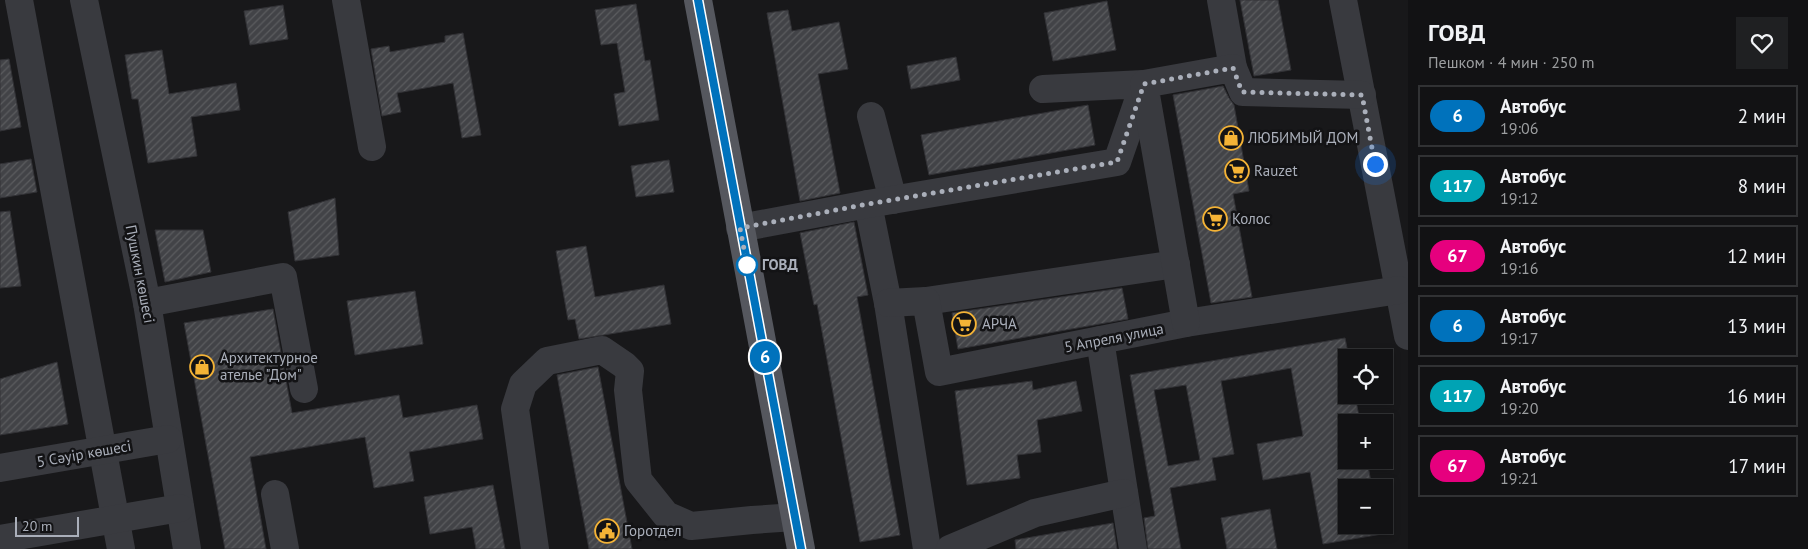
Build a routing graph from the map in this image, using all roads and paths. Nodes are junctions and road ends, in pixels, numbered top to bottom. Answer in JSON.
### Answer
{"nodes":[{"id":1,"x":19,"y":0,"type":"edge"},
{"id":2,"x":84,"y":0,"type":"edge"},
{"id":3,"x":346,"y":0,"type":"edge"},
{"id":4,"x":698,"y":0,"type":"edge"},
{"id":5,"x":1221,"y":0,"type":"edge"},
{"id":6,"x":1343,"y":0,"type":"edge"},
{"id":7,"x":1233,"y":68,"type":"junction"},
{"id":8,"x":1144,"y":84,"type":"junction"},
{"id":9,"x":1043,"y":89,"type":"dead end"},
{"id":10,"x":1362,"y":95,"type":"junction"},
{"id":11,"x":871,"y":116,"type":"dead end"},
{"id":12,"x":372,"y":147,"type":"dead end"},
{"id":13,"x":880,"y":202,"type":"junction"},
{"id":14,"x":740,"y":228,"type":"junction"},
{"id":15,"x":1399,"y":249,"type":"edge"},
{"id":16,"x":1176,"y":264,"type":"junction"},
{"id":17,"x":1399,"y":290,"type":"junction"},
{"id":18,"x":926,"y":301,"type":"junction"},
{"id":19,"x":147,"y":303,"type":"junction"},
{"id":20,"x":888,"y":303,"type":"junction"},
{"id":21,"x":1186,"y":324,"type":"junction"},
{"id":22,"x":1408,"y":336,"type":"edge"},
{"id":23,"x":1100,"y":340,"type":"junction"},
{"id":24,"x":304,"y":389,"type":"dead end"},
{"id":25,"x":168,"y":439,"type":"junction"},
{"id":26,"x":102,"y":451,"type":"junction"},
{"id":27,"x":0,"y":468,"type":"edge"},
{"id":28,"x":1124,"y":493,"type":"junction"},
{"id":29,"x":275,"y":494,"type":"dead end"},
{"id":30,"x":180,"y":508,"type":"junction"},
{"id":31,"x":795,"y":517,"type":"junction"},
{"id":32,"x":115,"y":519,"type":"junction"},
{"id":33,"x":0,"y":538,"type":"edge"},
{"id":34,"x":121,"y":549,"type":"edge"},
{"id":35,"x":188,"y":549,"type":"edge"},
{"id":36,"x":285,"y":549,"type":"edge"},
{"id":37,"x":535,"y":549,"type":"edge"},
{"id":38,"x":801,"y":549,"type":"edge"},
{"id":39,"x":927,"y":549,"type":"edge"},
{"id":40,"x":950,"y":549,"type":"edge"},
{"id":41,"x":1133,"y":549,"type":"edge"}],
"edges":[{"from":1,"to":26,"type":"street"},
{"from":2,"to":19,"type":"street","name":"Пушкин көшесі"},
{"from":3,"to":12,"type":"street"},
{"from":4,"to":14,"type":"main road"},
{"from":5,"to":7,"type":"street"},
{"from":6,"to":10,"type":"street"},
{"from":7,"to":8,"type":"street"},
{"from":7,"to":10,"type":"street"},
{"from":8,"to":9,"type":"street"},
{"from":8,"to":13,"type":"street"},
{"from":8,"to":16,"type":"street"},
{"from":10,"to":15,"type":"street"},
{"from":11,"to":13,"type":"street"},
{"from":13,"to":14,"type":"street"},
{"from":13,"to":20,"type":"street"},
{"from":14,"to":31,"type":"main road"},
{"from":15,"to":17,"type":"street"},
{"from":16,"to":18,"type":"street"},
{"from":16,"to":21,"type":"street"},
{"from":17,"to":21,"type":"street","name":"5 Апреля улица"},
{"from":17,"to":22,"type":"street"},
{"from":18,"to":20,"type":"street"},
{"from":18,"to":23,"type":"street","name":"5 Апреля улица"},
{"from":19,"to":24,"type":"street"},
{"from":19,"to":25,"type":"street","name":"Пушкин көшесі"},
{"from":20,"to":39,"type":"street"},
{"from":21,"to":23,"type":"street","name":"5 Апреля улица"},
{"from":23,"to":28,"type":"street"},
{"from":25,"to":26,"type":"street","name":"5 Сәуір көшесі"},
{"from":25,"to":30,"type":"street","name":"Пушкин көшесі"},
{"from":26,"to":27,"type":"street","name":"5 Сәуір көшесі"},
{"from":26,"to":32,"type":"street"},
{"from":28,"to":40,"type":"street"},
{"from":28,"to":41,"type":"street"},
{"from":29,"to":36,"type":"street"},
{"from":30,"to":32,"type":"street"},
{"from":30,"to":35,"type":"street","name":"Пушкин көшесі"},
{"from":31,"to":37,"type":"street"},
{"from":31,"to":38,"type":"main road"},
{"from":32,"to":33,"type":"street"},
{"from":32,"to":34,"type":"street"}]}
